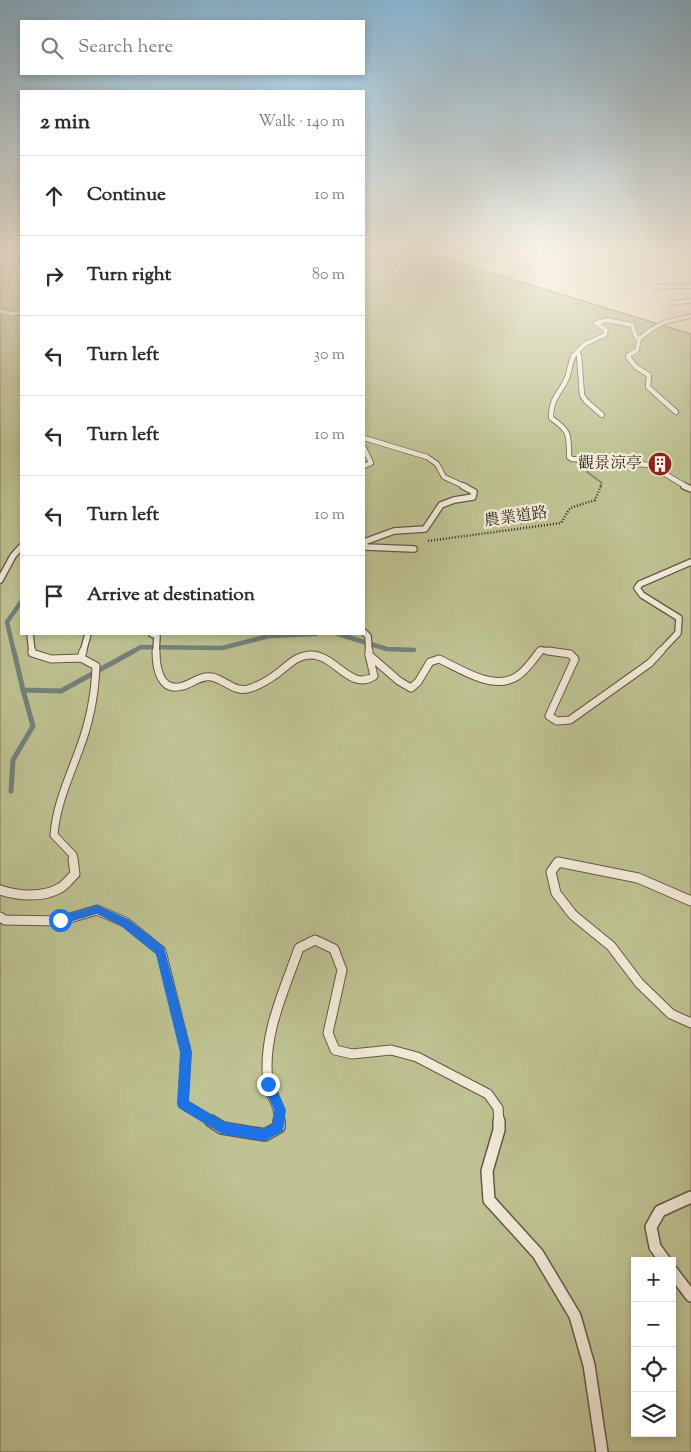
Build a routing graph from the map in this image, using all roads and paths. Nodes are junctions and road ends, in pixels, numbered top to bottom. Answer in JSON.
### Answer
{"nodes":[{"id":1,"x":677,"y":319,"type":"edge"},
{"id":2,"x":639,"y":339,"type":"junction"},
{"id":3,"x":578,"y":352,"type":"junction"},
{"id":4,"x":676,"y":412,"type":"dead end"},
{"id":5,"x":602,"y":415,"type":"dead end"},
{"id":6,"x":365,"y":438,"type":"edge"},
{"id":7,"x":365,"y":450,"type":"edge"},
{"id":8,"x":572,"y":459,"type":"junction"},
{"id":9,"x":365,"y":466,"type":"edge"},
{"id":10,"x":691,"y":489,"type":"edge"},
{"id":11,"x":423,"y":541,"type":"dead end"},
{"id":12,"x":365,"y":542,"type":"edge"},
{"id":13,"x":365,"y":544,"type":"edge"},
{"id":14,"x":20,"y":548,"type":"edge"},
{"id":15,"x":414,"y":549,"type":"dead end"},
{"id":16,"x":691,"y":562,"type":"edge"},
{"id":17,"x":0,"y":580,"type":"edge"},
{"id":18,"x":365,"y":633,"type":"edge"},
{"id":19,"x":30,"y":635,"type":"edge"},
{"id":20,"x":88,"y":635,"type":"edge"},
{"id":21,"x":154,"y":635,"type":"edge"},
{"id":22,"x":369,"y":655,"type":"junction"},
{"id":23,"x":81,"y":658,"type":"junction"},
{"id":24,"x":0,"y":890,"type":"edge"},
{"id":25,"x":691,"y":901,"type":"edge"},
{"id":26,"x":0,"y":917,"type":"edge"},
{"id":27,"x":691,"y":1023,"type":"edge"},
{"id":28,"x":691,"y":1197,"type":"edge"},
{"id":29,"x":662,"y":1257,"type":"edge"},
{"id":30,"x":676,"y":1276,"type":"edge"},
{"id":31,"x":691,"y":1296,"type":"edge"},
{"id":32,"x":602,"y":1452,"type":"edge"}],
"edges":[{"from":1,"to":2,"type":"lane"},
{"from":2,"to":3,"type":"lane"},
{"from":2,"to":4,"type":"lane"},
{"from":3,"to":5,"type":"lane"},
{"from":3,"to":8,"type":"lane"},
{"from":6,"to":12,"type":"lane"},
{"from":7,"to":9,"type":"lane"},
{"from":8,"to":10,"type":"lane"},
{"from":8,"to":11,"type":"path","name":"農業道路"},
{"from":13,"to":15,"type":"lane"},
{"from":14,"to":17,"type":"lane"},
{"from":16,"to":22,"type":"lane"},
{"from":18,"to":22,"type":"lane"},
{"from":19,"to":23,"type":"lane"},
{"from":20,"to":23,"type":"lane"},
{"from":21,"to":22,"type":"lane"},
{"from":23,"to":24,"type":"lane"},
{"from":25,"to":27,"type":"lane"},
{"from":26,"to":32,"type":"lane"},
{"from":28,"to":29,"type":"lane"},
{"from":30,"to":31,"type":"lane"}]}
